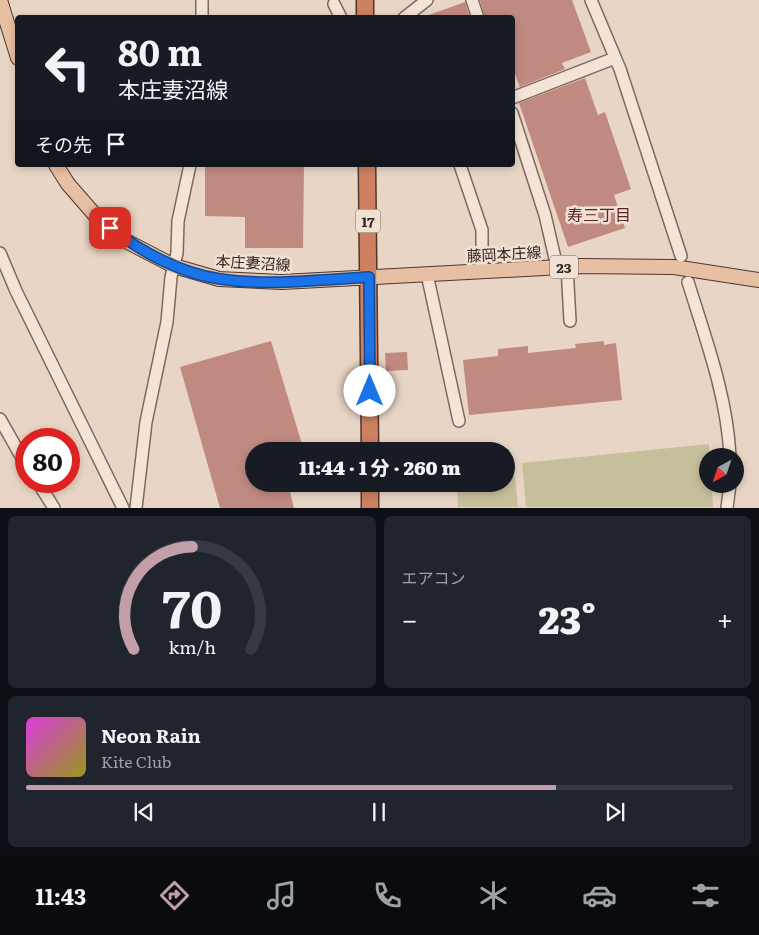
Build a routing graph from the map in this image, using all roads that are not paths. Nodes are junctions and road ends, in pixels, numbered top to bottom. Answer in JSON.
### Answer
{"nodes":[{"id":1,"x":0,"y":0,"type":"edge"},
{"id":2,"x":202,"y":0,"type":"edge"},
{"id":3,"x":365,"y":0,"type":"edge"},
{"id":4,"x":427,"y":0,"type":"edge"},
{"id":5,"x":472,"y":0,"type":"edge"},
{"id":6,"x":591,"y":0,"type":"edge"},
{"id":7,"x":334,"y":4,"type":"dead end"},
{"id":8,"x":202,"y":15,"type":"edge"},
{"id":9,"x":340,"y":15,"type":"edge"},
{"id":10,"x":365,"y":15,"type":"edge"},
{"id":11,"x":408,"y":15,"type":"edge"},
{"id":12,"x":477,"y":15,"type":"edge"},
{"id":13,"x":15,"y":48,"type":"edge"},
{"id":14,"x":615,"y":58,"type":"junction"},
{"id":15,"x":515,"y":97,"type":"edge"},
{"id":16,"x":515,"y":124,"type":"edge"},
{"id":17,"x":57,"y":167,"type":"edge"},
{"id":18,"x":190,"y":167,"type":"edge"},
{"id":19,"x":368,"y":167,"type":"edge"},
{"id":20,"x":461,"y":167,"type":"edge"},
{"id":21,"x":0,"y":253,"type":"edge"},
{"id":22,"x":681,"y":256,"type":"dead end"},
{"id":23,"x":174,"y":266,"type":"junction"},
{"id":24,"x":562,"y":267,"type":"junction"},
{"id":25,"x":482,"y":270,"type":"junction"},
{"id":26,"x":427,"y":274,"type":"junction"},
{"id":27,"x":369,"y":277,"type":"junction"},
{"id":28,"x":759,"y":280,"type":"edge"},
{"id":29,"x":688,"y":282,"type":"dead end"},
{"id":30,"x":570,"y":321,"type":"dead end"},
{"id":31,"x":0,"y":419,"type":"edge"},
{"id":32,"x":459,"y":421,"type":"dead end"},
{"id":33,"x":370,"y":442,"type":"edge"},
{"id":34,"x":15,"y":446,"type":"edge"},
{"id":35,"x":730,"y":448,"type":"edge"},
{"id":36,"x":370,"y":492,"type":"edge"},
{"id":37,"x":45,"y":493,"type":"edge"},
{"id":38,"x":728,"y":493,"type":"edge"},
{"id":39,"x":54,"y":508,"type":"edge"},
{"id":40,"x":123,"y":508,"type":"edge"},
{"id":41,"x":136,"y":508,"type":"edge"},
{"id":42,"x":370,"y":508,"type":"edge"},
{"id":43,"x":726,"y":508,"type":"edge"}],
"edges":[{"from":1,"to":13,"type":"main road"},
{"from":2,"to":8,"type":"street"},
{"from":3,"to":10,"type":"highway"},
{"from":4,"to":11,"type":"street"},
{"from":5,"to":12,"type":"street"},
{"from":6,"to":14,"type":"street"},
{"from":7,"to":9,"type":"street"},
{"from":14,"to":15,"type":"street"},
{"from":14,"to":22,"type":"street"},
{"from":16,"to":24,"type":"street"},
{"from":17,"to":23,"type":"main road","name":"本庄妻沼線"},
{"from":18,"to":23,"type":"street"},
{"from":19,"to":27,"type":"highway","number":"17"},
{"from":20,"to":25,"type":"street"},
{"from":21,"to":40,"type":"street"},
{"from":23,"to":27,"type":"main road","name":"本庄妻沼線"},
{"from":23,"to":41,"type":"street"},
{"from":24,"to":25,"type":"main road","name":"藤岡本庄線","number":"23"},
{"from":24,"to":28,"type":"main road","name":"藤岡本庄線","number":"23"},
{"from":24,"to":30,"type":"street"},
{"from":25,"to":26,"type":"main road","name":"藤岡本庄線","number":"23"},
{"from":26,"to":27,"type":"main road","name":"藤岡本庄線","number":"23"},
{"from":26,"to":32,"type":"street"},
{"from":27,"to":33,"type":"highway","number":"17"},
{"from":29,"to":35,"type":"street"},
{"from":31,"to":34,"type":"street"},
{"from":36,"to":42,"type":"highway"},
{"from":37,"to":39,"type":"street"},
{"from":38,"to":43,"type":"street"}]}
